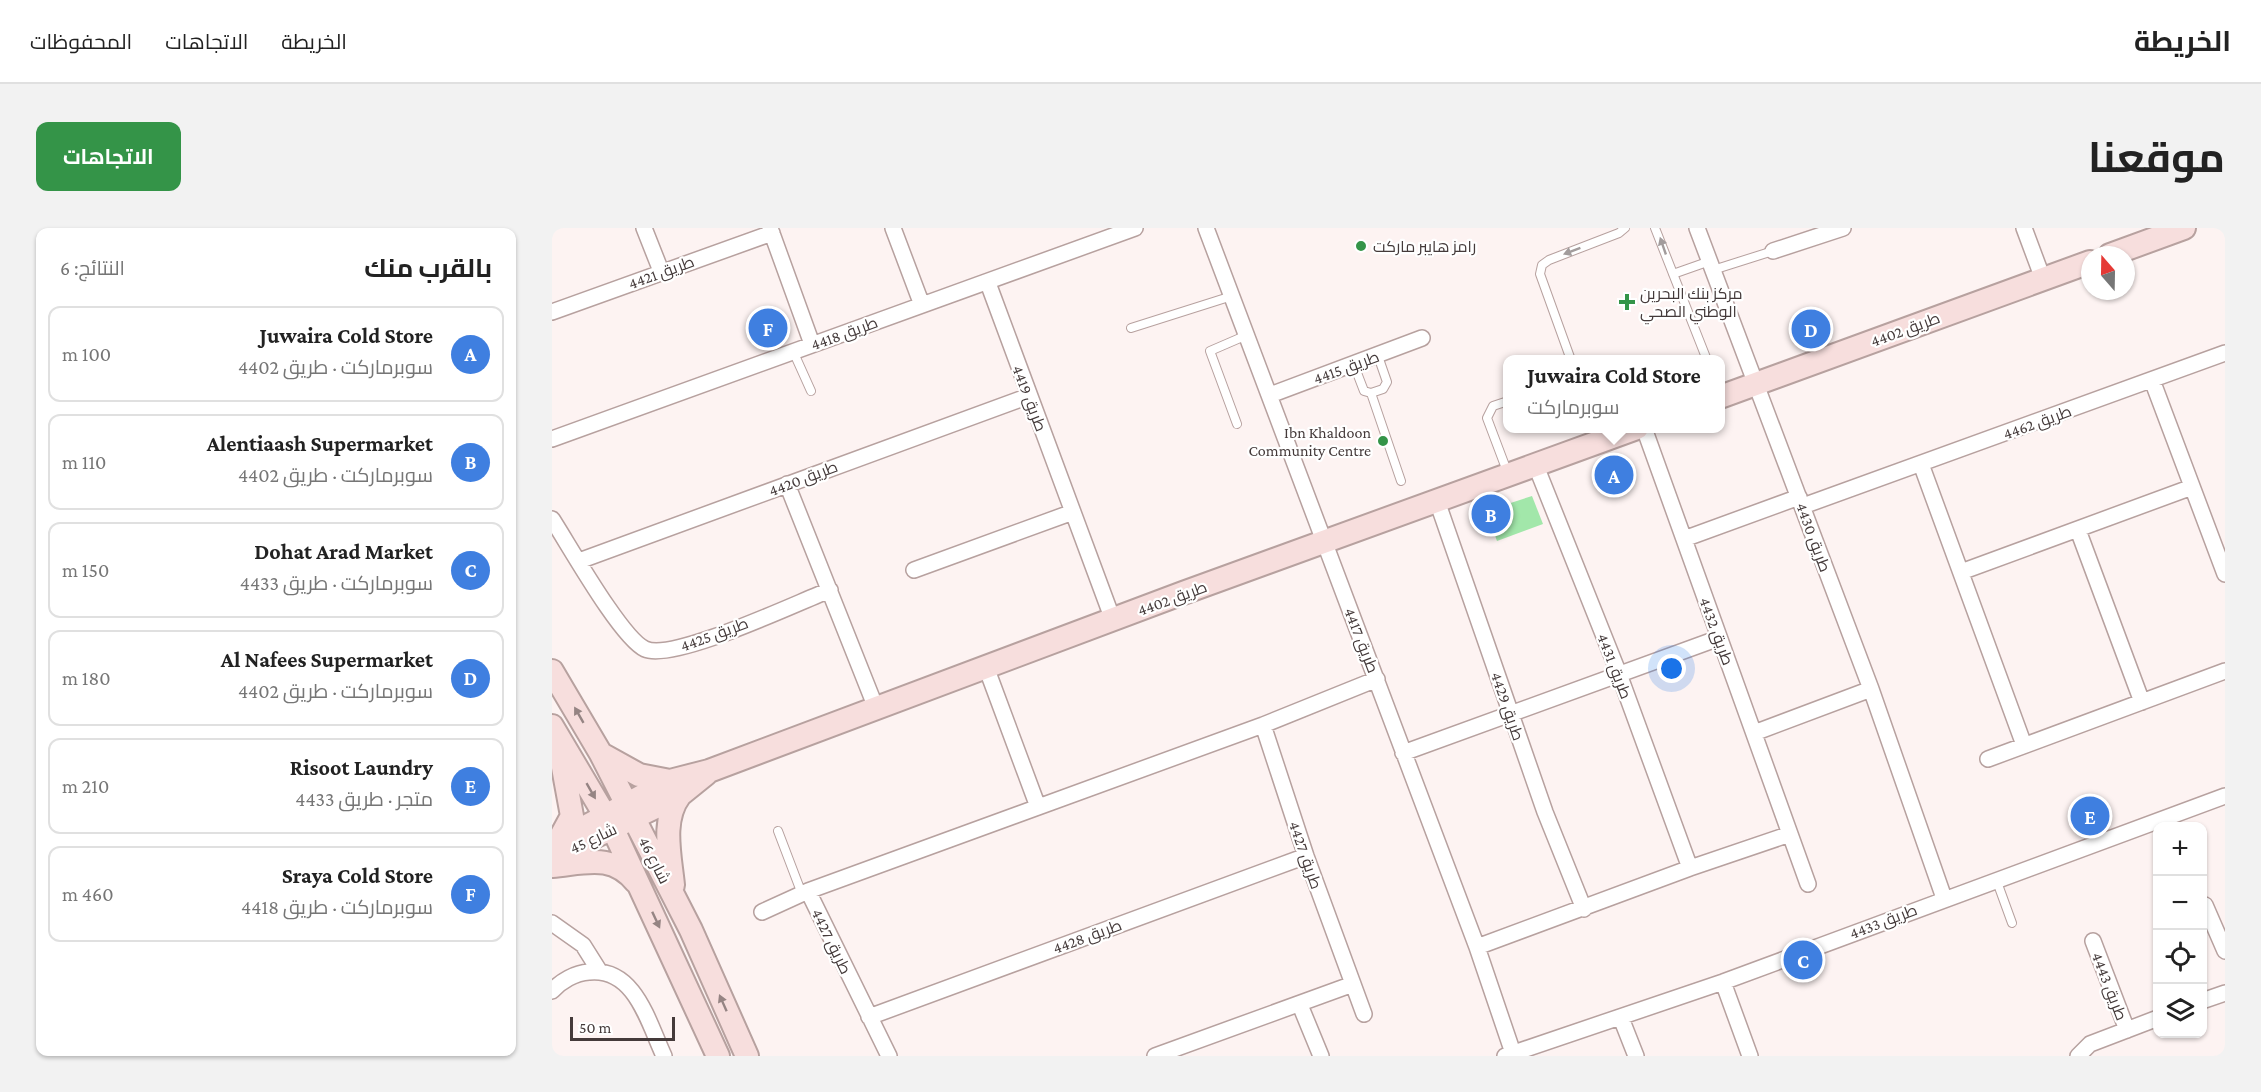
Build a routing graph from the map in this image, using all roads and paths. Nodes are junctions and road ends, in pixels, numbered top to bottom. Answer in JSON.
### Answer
{"nodes":[{"id":1,"x":644,"y":228,"type":"edge"},
{"id":2,"x":893,"y":228,"type":"edge"},
{"id":3,"x":1135,"y":228,"type":"edge"},
{"id":4,"x":1206,"y":228,"type":"edge"},
{"id":5,"x":1625,"y":228,"type":"edge"},
{"id":6,"x":1655,"y":228,"type":"edge"},
{"id":7,"x":1698,"y":228,"type":"edge"},
{"id":8,"x":1843,"y":228,"type":"edge"},
{"id":9,"x":2024,"y":228,"type":"edge"},
{"id":10,"x":2184,"y":228,"type":"edge"},
{"id":11,"x":771,"y":231,"type":"edge"},
{"id":12,"x":1827,"y":231,"type":"edge"},
{"id":13,"x":1098,"y":234,"type":"edge"},
{"id":14,"x":2135,"y":246,"type":"edge"},
{"id":15,"x":1773,"y":251,"type":"joint"},
{"id":16,"x":2081,"y":265,"type":"edge"},
{"id":17,"x":1711,"y":266,"type":"junction"},
{"id":18,"x":662,"y":271,"type":"junction"},
{"id":19,"x":1673,"y":274,"type":"junction"},
{"id":20,"x":2043,"y":279,"type":"junction"},
{"id":21,"x":988,"y":283,"type":"junction"},
{"id":22,"x":1232,"y":296,"type":"junction"},
{"id":23,"x":922,"y":305,"type":"junction"},
{"id":24,"x":552,"y":312,"type":"edge"},
{"id":25,"x":1131,"y":328,"type":"dead end"},
{"id":26,"x":1247,"y":335,"type":"junction"},
{"id":27,"x":1422,"y":338,"type":"dead end"},
{"id":28,"x":812,"y":344,"type":"junction"},
{"id":29,"x":793,"y":351,"type":"junction"},
{"id":30,"x":2225,"y":353,"type":"edge"},
{"id":31,"x":1569,"y":355,"type":"edge"},
{"id":32,"x":1705,"y":355,"type":"edge"},
{"id":33,"x":1378,"y":356,"type":"junction"},
{"id":34,"x":1354,"y":365,"type":"junction"},
{"id":35,"x":2152,"y":380,"type":"junction"},
{"id":36,"x":1755,"y":385,"type":"junction"},
{"id":37,"x":811,"y":391,"type":"dead end"},
{"id":38,"x":1371,"y":393,"type":"junction"},
{"id":39,"x":1270,"y":395,"type":"junction"},
{"id":40,"x":1029,"y":396,"type":"junction"},
{"id":41,"x":1725,"y":396,"type":"edge"},
{"id":42,"x":1503,"y":403,"type":"edge"},
{"id":43,"x":1237,"y":424,"type":"dead end"},
{"id":44,"x":1626,"y":433,"type":"edge"},
{"id":45,"x":1645,"y":433,"type":"edge"},
{"id":46,"x":552,"y":438,"type":"edge"},
{"id":47,"x":1921,"y":464,"type":"junction"},
{"id":48,"x":1536,"y":466,"type":"junction"},
{"id":49,"x":1509,"y":475,"type":"junction"},
{"id":50,"x":1401,"y":481,"type":"dead end"},
{"id":51,"x":787,"y":484,"type":"junction"},
{"id":52,"x":2192,"y":488,"type":"junction"},
{"id":53,"x":1437,"y":501,"type":"junction"},
{"id":54,"x":1801,"y":502,"type":"junction"},
{"id":55,"x":1073,"y":512,"type":"junction"},
{"id":56,"x":552,"y":519,"type":"edge"},
{"id":57,"x":2078,"y":530,"type":"junction"},
{"id":58,"x":1684,"y":539,"type":"junction"},
{"id":59,"x":1325,"y":543,"type":"junction"},
{"id":60,"x":579,"y":561,"type":"junction"},
{"id":61,"x":914,"y":570,"type":"dead end"},
{"id":62,"x":1961,"y":572,"type":"junction"},
{"id":63,"x":2225,"y":574,"type":"edge"},
{"id":64,"x":830,"y":590,"type":"junction"},
{"id":65,"x":1113,"y":620,"type":"junction"},
{"id":66,"x":1719,"y":638,"type":"junction"},
{"id":67,"x":986,"y":667,"type":"junction"},
{"id":68,"x":552,"y":671,"type":"edge"},
{"id":69,"x":2225,"y":671,"type":"edge"},
{"id":70,"x":1619,"y":674,"type":"junction"},
{"id":71,"x":1377,"y":679,"type":"junction"},
{"id":72,"x":1871,"y":689,"type":"junction"},
{"id":73,"x":2142,"y":702,"type":"junction"},
{"id":74,"x":876,"y":708,"type":"junction"},
{"id":75,"x":1511,"y":713,"type":"junction"},
{"id":76,"x":1263,"y":725,"type":"junction"},
{"id":77,"x":554,"y":729,"type":"edge"},
{"id":78,"x":1754,"y":732,"type":"junction"},
{"id":79,"x":2024,"y":745,"type":"junction"},
{"id":80,"x":1403,"y":753,"type":"junction"},
{"id":81,"x":601,"y":754,"type":"junction"},
{"id":82,"x":1988,"y":759,"type":"dead end"},
{"id":83,"x":675,"y":788,"type":"junction"},
{"id":84,"x":2225,"y":796,"type":"edge"},
{"id":85,"x":1038,"y":807,"type":"junction"},
{"id":86,"x":631,"y":811,"type":"junction"},
{"id":87,"x":609,"y":822,"type":"junction"},
{"id":88,"x":778,"y":831,"type":"dead end"},
{"id":89,"x":1790,"y":834,"type":"junction"},
{"id":90,"x":555,"y":847,"type":"edge"},
{"id":91,"x":1306,"y":855,"type":"junction"},
{"id":92,"x":552,"y":866,"type":"edge"},
{"id":93,"x":1690,"y":868,"type":"junction"},
{"id":94,"x":1996,"y":879,"type":"junction"},
{"id":95,"x":1808,"y":884,"type":"dead end"},
{"id":96,"x":642,"y":889,"type":"junction"},
{"id":97,"x":805,"y":893,"type":"junction"},
{"id":98,"x":674,"y":898,"type":"junction"},
{"id":99,"x":1944,"y":898,"type":"junction"},
{"id":100,"x":1584,"y":909,"type":"junction"},
{"id":101,"x":2207,"y":910,"type":"edge"},
{"id":102,"x":762,"y":912,"type":"dead end"},
{"id":103,"x":552,"y":923,"type":"edge"},
{"id":104,"x":2012,"y":923,"type":"dead end"},
{"id":105,"x":2093,"y":942,"type":"dead end"},
{"id":106,"x":1477,"y":946,"type":"junction"},
{"id":107,"x":2225,"y":951,"type":"edge"},
{"id":108,"x":600,"y":972,"type":"junction"},
{"id":109,"x":1723,"y":982,"type":"junction"},
{"id":110,"x":1353,"y":984,"type":"junction"},
{"id":111,"x":552,"y":991,"type":"edge"},
{"id":112,"x":2225,"y":993,"type":"edge"},
{"id":113,"x":2207,"y":999,"type":"edge"},
{"id":114,"x":1300,"y":1005,"type":"junction"},
{"id":115,"x":1364,"y":1014,"type":"dead end"},
{"id":116,"x":869,"y":1017,"type":"junction"},
{"id":117,"x":1621,"y":1017,"type":"junction"},
{"id":118,"x":2153,"y":1020,"type":"edge"},
{"id":119,"x":2127,"y":1030,"type":"junction"},
{"id":120,"x":1509,"y":1055,"type":"edge"},
{"id":121,"x":664,"y":1056,"type":"edge"},
{"id":122,"x":718,"y":1056,"type":"edge"},
{"id":123,"x":747,"y":1056,"type":"edge"},
{"id":124,"x":889,"y":1056,"type":"edge"},
{"id":125,"x":1155,"y":1056,"type":"edge"},
{"id":126,"x":1321,"y":1056,"type":"edge"},
{"id":127,"x":1636,"y":1056,"type":"edge"},
{"id":128,"x":1750,"y":1056,"type":"edge"},
{"id":129,"x":2078,"y":1056,"type":"edge"}],
"edges":[{"from":1,"to":18,"type":"street"},
{"from":2,"to":23,"type":"street"},
{"from":3,"to":13,"type":"street","name":"طريق 4418"},
{"from":4,"to":22,"type":"street","name":"طريق 4417"},
{"from":5,"to":31,"type":"lane","one_way":true},
{"from":19,"to":6,"type":"lane","one_way":true},
{"from":7,"to":17,"type":"street","name":"طريق 4430"},
{"from":8,"to":12,"type":"street"},
{"from":9,"to":20,"type":"street"},
{"from":10,"to":14,"type":"street"},
{"from":11,"to":18,"type":"street","name":"طريق 4421"},
{"from":11,"to":28,"type":"street","name":"طريق 4421"},
{"from":12,"to":15,"type":"street"},
{"from":13,"to":21,"type":"street","name":"طريق 4418"},
{"from":15,"to":17,"type":"lane"},
{"from":16,"to":20,"type":"street","name":"طريق 4402"},
{"from":17,"to":19,"type":"lane"},
{"from":17,"to":36,"type":"street","name":"طريق 4430"},
{"from":18,"to":24,"type":"street","name":"طريق 4421"},
{"from":19,"to":32,"type":"lane"},
{"from":20,"to":36,"type":"street","name":"طريق 4402"},
{"from":21,"to":23,"type":"street","name":"طريق 4418"},
{"from":21,"to":40,"type":"street","name":"طريق 4419"},
{"from":22,"to":25,"type":"lane"},
{"from":22,"to":26,"type":"street","name":"طريق 4417"},
{"from":23,"to":28,"type":"street","name":"طريق 4418"},
{"from":26,"to":39,"type":"street","name":"طريق 4417"},
{"from":26,"to":43,"type":"lane"},
{"from":27,"to":33,"type":"street","name":"طريق 4415"},
{"from":28,"to":29,"type":"street","name":"طريق 4418"},
{"from":29,"to":37,"type":"lane"},
{"from":29,"to":46,"type":"street","name":"طريق 4418"},
{"from":30,"to":35,"type":"street","name":"طريق 4462"},
{"from":33,"to":34,"type":"street","name":"طريق 4415"},
{"from":33,"to":38,"type":"lane"},
{"from":34,"to":38,"type":"lane"},
{"from":34,"to":39,"type":"street","name":"طريق 4415"},
{"from":35,"to":47,"type":"street","name":"طريق 4462"},
{"from":35,"to":52,"type":"street"},
{"from":36,"to":41,"type":"street","name":"طريق 4402"},
{"from":36,"to":54,"type":"street","name":"طريق 4430"},
{"from":38,"to":50,"type":"lane"},
{"from":39,"to":59,"type":"street","name":"طريق 4417"},
{"from":40,"to":51,"type":"street","name":"طريق 4420"},
{"from":40,"to":55,"type":"street","name":"طريق 4419"},
{"from":42,"to":49,"type":"lane"},
{"from":44,"to":48,"type":"street","name":"طريق 4402"},
{"from":45,"to":58,"type":"street","name":"طريق 4432"},
{"from":47,"to":54,"type":"street","name":"طريق 4462"},
{"from":47,"to":62,"type":"street"},
{"from":48,"to":49,"type":"street","name":"طريق 4402"},
{"from":48,"to":70,"type":"street","name":"طريق 4431"},
{"from":49,"to":53,"type":"street","name":"طريق 4402"},
{"from":51,"to":60,"type":"street","name":"طريق 4420"},
{"from":51,"to":64,"type":"street"},
{"from":52,"to":57,"type":"street"},
{"from":52,"to":63,"type":"street"},
{"from":53,"to":59,"type":"street","name":"طريق 4402"},
{"from":53,"to":75,"type":"street","name":"طريق 4429"},
{"from":54,"to":58,"type":"street","name":"طريق 4462"},
{"from":54,"to":72,"type":"street","name":"طريق 4430"},
{"from":55,"to":61,"type":"street"},
{"from":55,"to":65,"type":"street","name":"طريق 4419"},
{"from":56,"to":60,"type":"street","name":"طريق 4425"},
{"from":57,"to":62,"type":"street"},
{"from":57,"to":73,"type":"street"},
{"from":58,"to":66,"type":"street","name":"طريق 4432"},
{"from":59,"to":65,"type":"street","name":"طريق 4402"},
{"from":59,"to":71,"type":"street","name":"طريق 4417"},
{"from":60,"to":64,"type":"street","name":"طريق 4425"},
{"from":62,"to":79,"type":"street"},
{"from":64,"to":74,"type":"street"},
{"from":65,"to":67,"type":"street","name":"طريق 4402"},
{"from":66,"to":70,"type":"street"},
{"from":66,"to":78,"type":"street","name":"طريق 4432"},
{"from":67,"to":74,"type":"street","name":"طريق 4402"},
{"from":67,"to":85,"type":"street"},
{"from":81,"to":68,"type":"street","name":"شارع 46","one_way":true},
{"from":69,"to":73,"type":"street"},
{"from":70,"to":75,"type":"street"},
{"from":70,"to":93,"type":"street","name":"طريق 4431"},
{"from":71,"to":76,"type":"street","name":"طريق 4427"},
{"from":71,"to":80,"type":"street","name":"طريق 4417"},
{"from":72,"to":78,"type":"street"},
{"from":72,"to":99,"type":"street","name":"طريق 4430"},
{"from":73,"to":79,"type":"street"},
{"from":74,"to":83,"type":"street","name":"طريق 4402"},
{"from":75,"to":80,"type":"street"},
{"from":75,"to":100,"type":"street","name":"طريق 4429"},
{"from":76,"to":85,"type":"street","name":"طريق 4427"},
{"from":76,"to":91,"type":"street","name":"طريق 4427"},
{"from":77,"to":87,"type":"street","name":"شارع 46","one_way":true},
{"from":77,"to":90,"type":"street"},
{"from":78,"to":89,"type":"street","name":"طريق 4432"},
{"from":79,"to":82,"type":"street"},
{"from":80,"to":106,"type":"street","name":"طريق 4417"},
{"from":81,"to":83,"type":"street"},
{"from":81,"to":86,"type":"street","name":"شارع 46"},
{"from":83,"to":86,"type":"street","name":"طريق 4402"},
{"from":83,"to":98,"type":"street"},
{"from":84,"to":94,"type":"street","name":"طريق 4433"},
{"from":85,"to":97,"type":"street","name":"طريق 4427"},
{"from":86,"to":87,"type":"street","name":"شارع 45"},
{"from":86,"to":98,"type":"street","name":"شارع 46"},
{"from":87,"to":90,"type":"street","name":"شارع 45"},
{"from":87,"to":96,"type":"street","name":"شارع 46"},
{"from":88,"to":97,"type":"lane"},
{"from":89,"to":93,"type":"street"},
{"from":89,"to":95,"type":"street","name":"طريق 4432"},
{"from":91,"to":110,"type":"street","name":"طريق 4427"},
{"from":91,"to":116,"type":"street","name":"طريق 4428"},
{"from":92,"to":96,"type":"street"},
{"from":93,"to":100,"type":"street"},
{"from":94,"to":99,"type":"street","name":"طريق 4433"},
{"from":94,"to":104,"type":"lane"},
{"from":96,"to":122,"type":"street","name":"شارع 46","one_way":true},
{"from":97,"to":102,"type":"street","name":"طريق 4427"},
{"from":97,"to":116,"type":"street","name":"طريق 4427"},
{"from":123,"to":98,"type":"street","name":"شارع 46","one_way":true},
{"from":99,"to":109,"type":"street","name":"طريق 4433"},
{"from":100,"to":106,"type":"street"},
{"from":101,"to":107,"type":"street"},
{"from":103,"to":108,"type":"street"},
{"from":105,"to":119,"type":"street","name":"طريق 4443"},
{"from":106,"to":120,"type":"street","name":"طريق 4417"},
{"from":108,"to":111,"type":"street"},
{"from":108,"to":121,"type":"street"},
{"from":109,"to":117,"type":"street","name":"طريق 4433"},
{"from":109,"to":128,"type":"street"},
{"from":110,"to":114,"type":"street"},
{"from":110,"to":115,"type":"street","name":"طريق 4427"},
{"from":112,"to":113,"type":"street"},
{"from":114,"to":125,"type":"street"},
{"from":114,"to":126,"type":"street"},
{"from":116,"to":124,"type":"street","name":"طريق 4427"},
{"from":117,"to":120,"type":"street","name":"طريق 4433"},
{"from":117,"to":127,"type":"street"},
{"from":118,"to":119,"type":"street","name":"طريق 4443"},
{"from":119,"to":129,"type":"street","name":"طريق 4443"}]}
